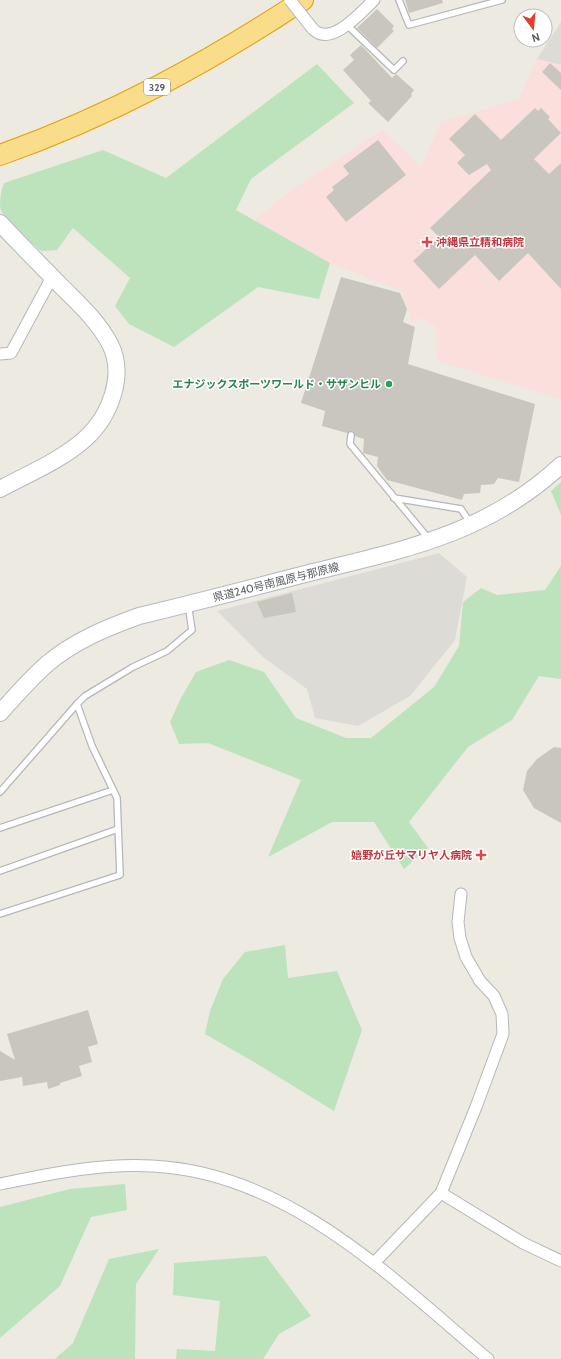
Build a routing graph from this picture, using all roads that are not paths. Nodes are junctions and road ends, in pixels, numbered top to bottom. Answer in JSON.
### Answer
{"nodes":[{"id":1,"x":290,"y":0,"type":"edge"},
{"id":2,"x":303,"y":0,"type":"edge"},
{"id":3,"x":374,"y":0,"type":"edge"},
{"id":4,"x":400,"y":0,"type":"edge"},
{"id":5,"x":502,"y":0,"type":"edge"},
{"id":6,"x":347,"y":25,"type":"junction"},
{"id":7,"x":404,"y":61,"type":"dead end"},
{"id":8,"x":0,"y":155,"type":"edge"},
{"id":9,"x":0,"y":223,"type":"edge"},
{"id":10,"x":52,"y":277,"type":"junction"},
{"id":11,"x":0,"y":354,"type":"edge"},
{"id":12,"x":351,"y":435,"type":"dead end"},
{"id":13,"x":561,"y":465,"type":"edge"},
{"id":14,"x":0,"y":489,"type":"edge"},
{"id":15,"x":394,"y":498,"type":"junction"},
{"id":16,"x":472,"y":525,"type":"junction"},
{"id":17,"x":430,"y":542,"type":"junction"},
{"id":18,"x":188,"y":604,"type":"junction"},
{"id":19,"x":77,"y":704,"type":"junction"},
{"id":20,"x":0,"y":713,"type":"edge"},
{"id":21,"x":113,"y":790,"type":"junction"},
{"id":22,"x":0,"y":792,"type":"edge"},
{"id":23,"x":0,"y":828,"type":"edge"},
{"id":24,"x":118,"y":829,"type":"junction"},
{"id":25,"x":0,"y":871,"type":"edge"},
{"id":26,"x":461,"y":894,"type":"dead end"},
{"id":27,"x":0,"y":914,"type":"edge"},
{"id":28,"x":0,"y":1184,"type":"edge"},
{"id":29,"x":441,"y":1193,"type":"junction"},
{"id":30,"x":561,"y":1261,"type":"edge"},
{"id":31,"x":374,"y":1263,"type":"junction"},
{"id":32,"x":488,"y":1359,"type":"edge"}],
"edges":[{"from":1,"to":6,"type":"street","bridge":true},
{"from":2,"to":8,"type":"highway","number":"329"},
{"from":3,"to":6,"type":"street"},
{"from":4,"to":5,"type":"lane"},
{"from":6,"to":7,"type":"lane"},
{"from":9,"to":10,"type":"main road"},
{"from":10,"to":11,"type":"street"},
{"from":10,"to":14,"type":"main road"},
{"from":12,"to":15,"type":"lane"},
{"from":13,"to":16,"type":"main road","name":"県道240号南風原与那原線"},
{"from":15,"to":16,"type":"lane"},
{"from":15,"to":17,"type":"lane"},
{"from":16,"to":17,"type":"main road","name":"県道240号南風原与那原線"},
{"from":17,"to":18,"type":"main road","name":"県道240号南風原与那原線"},
{"from":18,"to":19,"type":"lane"},
{"from":18,"to":20,"type":"main road","name":"県道240号南風原与那原線"},
{"from":19,"to":21,"type":"lane"},
{"from":19,"to":22,"type":"lane"},
{"from":21,"to":23,"type":"lane"},
{"from":21,"to":24,"type":"lane"},
{"from":24,"to":25,"type":"lane"},
{"from":24,"to":27,"type":"lane"},
{"from":26,"to":29,"type":"street"},
{"from":28,"to":31,"type":"street"},
{"from":29,"to":30,"type":"street"},
{"from":29,"to":31,"type":"street"},
{"from":31,"to":32,"type":"street"}]}
